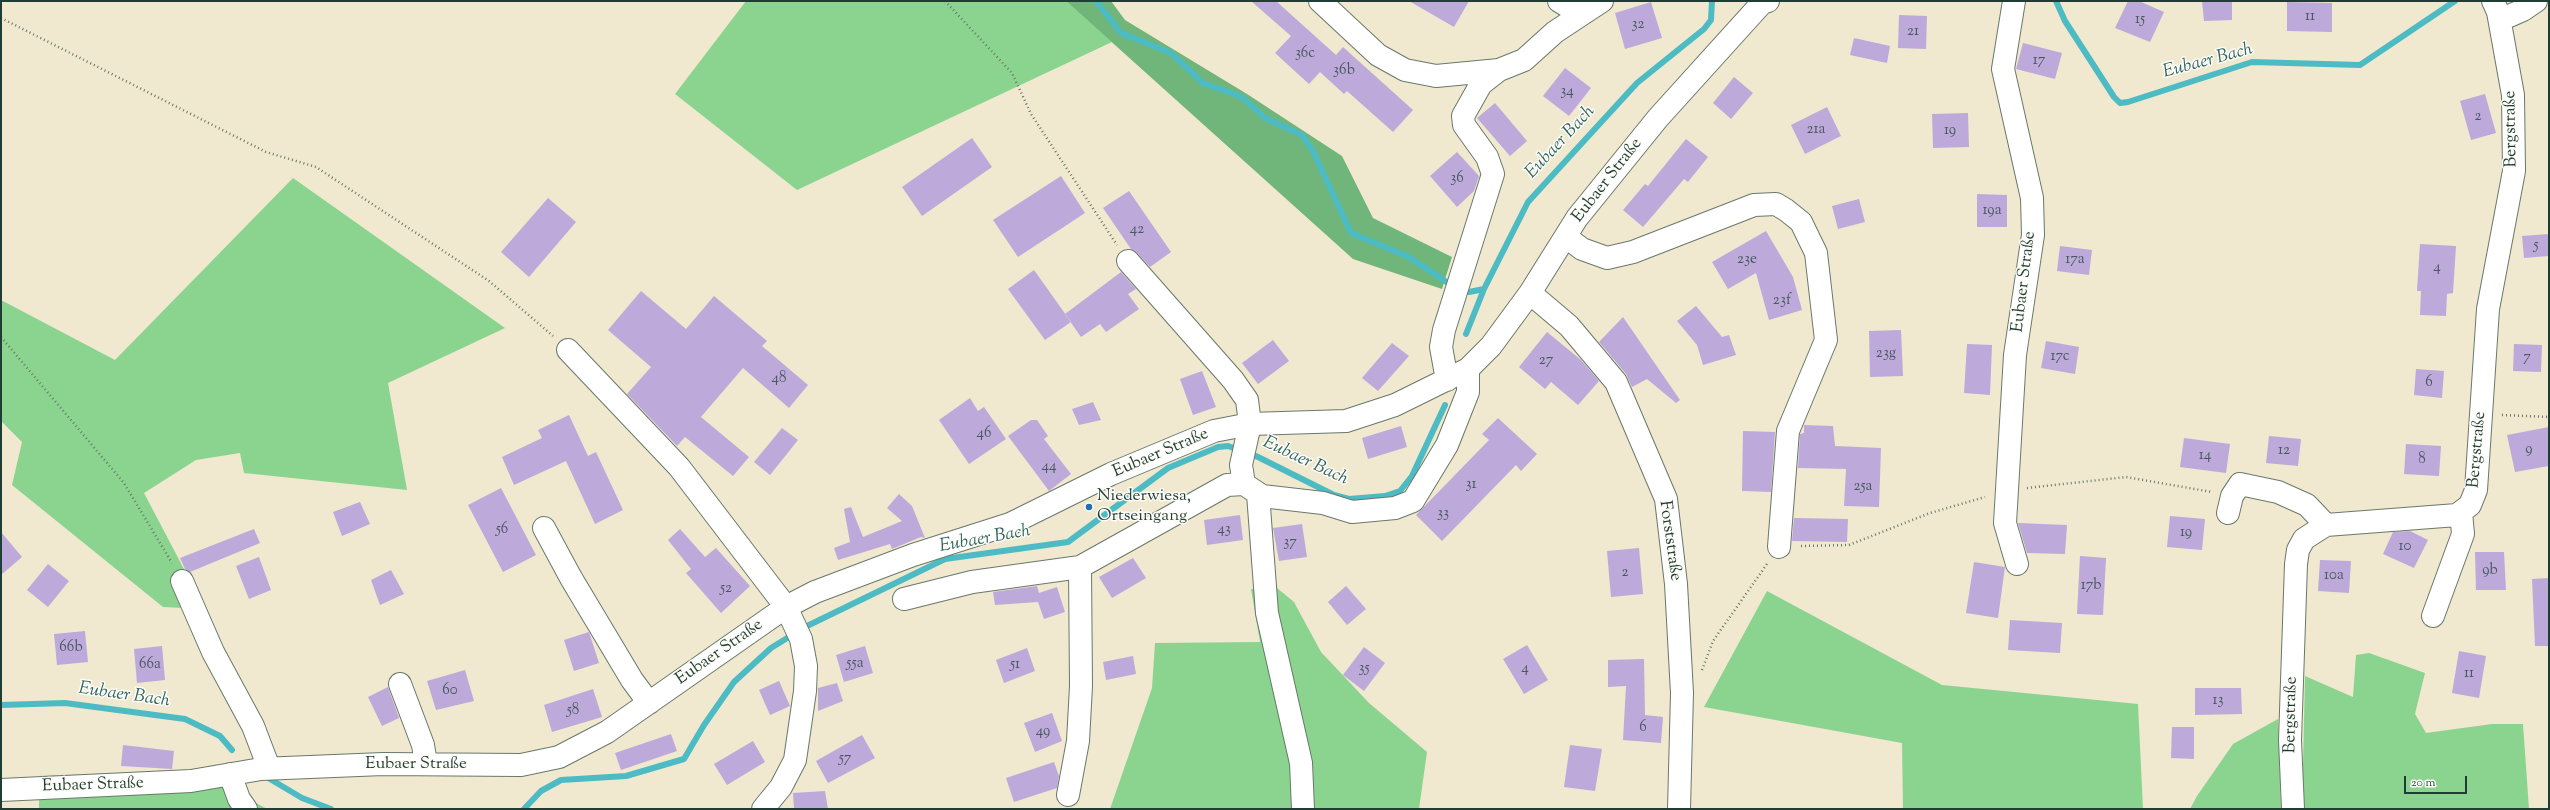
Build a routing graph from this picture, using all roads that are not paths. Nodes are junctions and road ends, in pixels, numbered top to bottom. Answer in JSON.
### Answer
{"nodes":[{"id":1,"x":1320,"y":1,"type":"edge"},
{"id":2,"x":1559,"y":1,"type":"edge"},
{"id":3,"x":1602,"y":1,"type":"edge"},
{"id":4,"x":2014,"y":1,"type":"edge"},
{"id":5,"x":2536,"y":1,"type":"edge"},
{"id":6,"x":1763,"y":2,"type":"edge"},
{"id":7,"x":2496,"y":11,"type":"edge"},
{"id":8,"x":1580,"y":14,"type":"junction"},
{"id":9,"x":1499,"y":70,"type":"junction"},
{"id":10,"x":1566,"y":237,"type":"junction"},
{"id":11,"x":1128,"y":262,"type":"road end"},
{"id":12,"x":1530,"y":292,"type":"junction"},
{"id":13,"x":568,"y":350,"type":"road end"},
{"id":14,"x":1468,"y":370,"type":"junction"},
{"id":15,"x":1447,"y":380,"type":"junction"},
{"id":16,"x":1246,"y":441,"type":"junction"},
{"id":17,"x":1251,"y":489,"type":"junction"},
{"id":18,"x":2461,"y":512,"type":"junction"},
{"id":19,"x":2228,"y":513,"type":"dead end"},
{"id":20,"x":2326,"y":525,"type":"junction"},
{"id":21,"x":544,"y":528,"type":"dead end"},
{"id":22,"x":1779,"y":547,"type":"road end"},
{"id":23,"x":2017,"y":564,"type":"dead end"},
{"id":24,"x":1080,"y":568,"type":"junction"},
{"id":25,"x":182,"y":581,"type":"road end"},
{"id":26,"x":904,"y":599,"type":"dead end"},
{"id":27,"x":2432,"y":616,"type":"dead end"},
{"id":28,"x":794,"y":624,"type":"junction"},
{"id":29,"x":400,"y":684,"type":"dead end"},
{"id":30,"x":649,"y":703,"type":"junction"},
{"id":31,"x":426,"y":764,"type":"junction"},
{"id":32,"x":269,"y":768,"type":"junction"},
{"id":33,"x":230,"y":774,"type":"junction"},
{"id":34,"x":1,"y":790,"type":"edge"},
{"id":35,"x":1068,"y":795,"type":"dead end"},
{"id":36,"x":246,"y":809,"type":"edge"},
{"id":37,"x":763,"y":809,"type":"edge"},
{"id":38,"x":1303,"y":809,"type":"edge"},
{"id":39,"x":1679,"y":809,"type":"edge"},
{"id":40,"x":2293,"y":809,"type":"edge"}],
"edges":[{"from":1,"to":9,"type":"street"},
{"from":2,"to":8,"type":"street"},
{"from":3,"to":8,"type":"street"},
{"from":4,"to":23,"type":"street","name":"Eubaer Straße"},
{"from":5,"to":7,"type":"street"},
{"from":6,"to":10,"type":"street","name":"Eubaer Straße"},
{"from":7,"to":18,"type":"street","name":"Bergstraße"},
{"from":8,"to":9,"type":"street"},
{"from":9,"to":15,"type":"street"},
{"from":10,"to":12,"type":"street","name":"Eubaer Straße"},
{"from":10,"to":22,"type":"street"},
{"from":11,"to":16,"type":"street"},
{"from":12,"to":14,"type":"street","name":"Eubaer Straße"},
{"from":12,"to":39,"type":"street","name":"Forststraße"},
{"from":13,"to":28,"type":"street"},
{"from":14,"to":15,"type":"street","name":"Eubaer Straße"},
{"from":14,"to":17,"type":"street"},
{"from":15,"to":16,"type":"street","name":"Eubaer Straße"},
{"from":16,"to":17,"type":"street"},
{"from":16,"to":28,"type":"street","name":"Eubaer Straße"},
{"from":17,"to":24,"type":"street"},
{"from":17,"to":38,"type":"street"},
{"from":18,"to":20,"type":"street","name":"Bergstraße"},
{"from":18,"to":27,"type":"street"},
{"from":19,"to":20,"type":"street"},
{"from":20,"to":40,"type":"street","name":"Bergstraße"},
{"from":21,"to":30,"type":"street"},
{"from":24,"to":26,"type":"street"},
{"from":24,"to":35,"type":"street"},
{"from":25,"to":32,"type":"street"},
{"from":28,"to":30,"type":"street","name":"Eubaer Straße"},
{"from":28,"to":37,"type":"street"},
{"from":29,"to":31,"type":"street"},
{"from":30,"to":31,"type":"street","name":"Eubaer Straße"},
{"from":31,"to":32,"type":"street","name":"Eubaer Straße"},
{"from":32,"to":33,"type":"street","name":"Eubaer Straße"},
{"from":33,"to":34,"type":"street","name":"Eubaer Straße"},
{"from":33,"to":36,"type":"street"}]}
